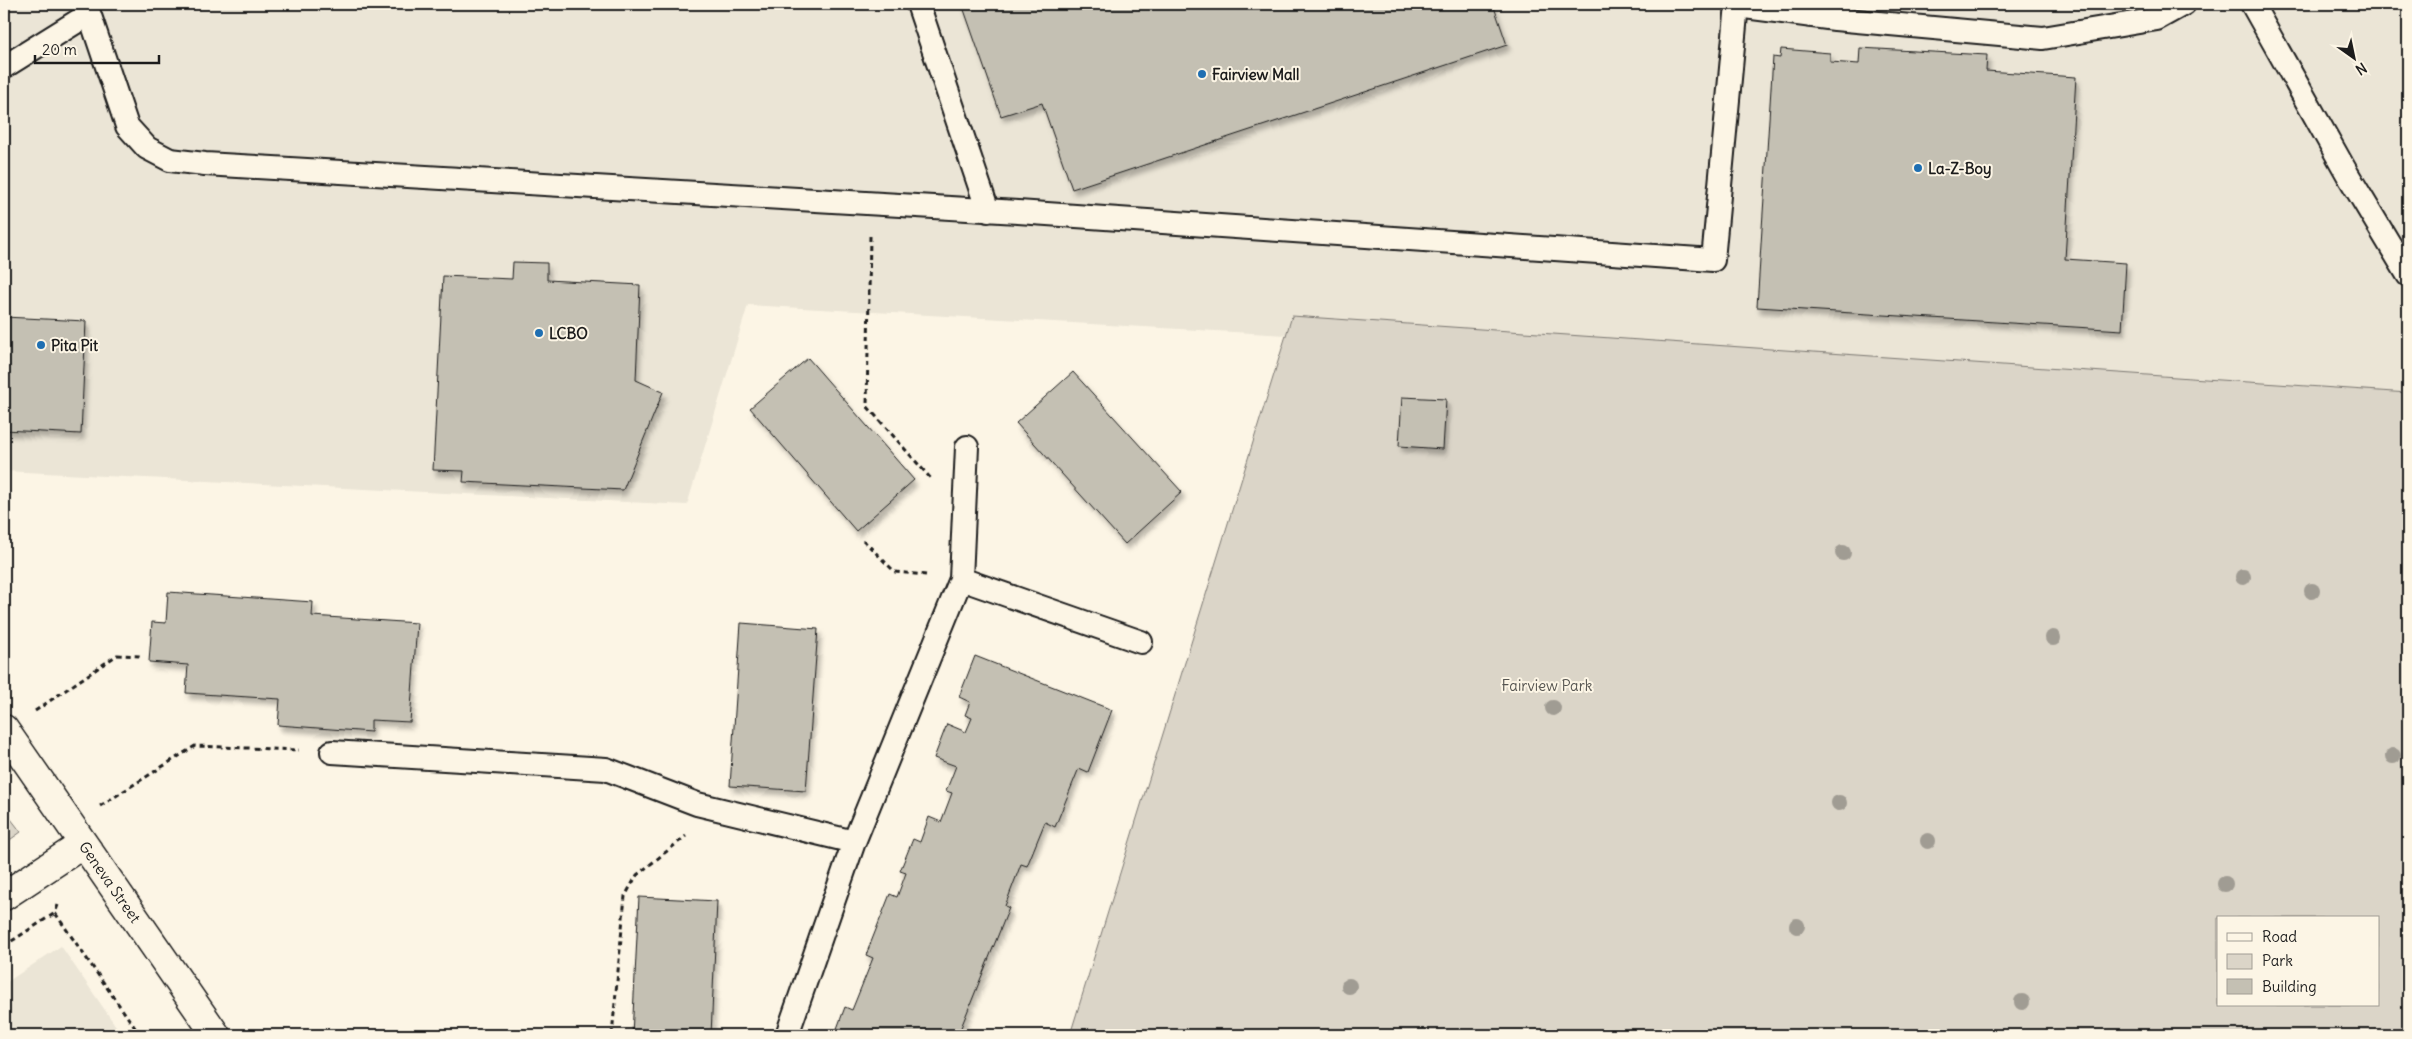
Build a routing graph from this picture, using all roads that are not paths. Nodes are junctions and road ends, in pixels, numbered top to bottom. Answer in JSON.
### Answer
{"nodes":[{"id":1,"x":918,"y":4,"type":"edge"},
{"id":2,"x":2184,"y":4,"type":"edge"},
{"id":3,"x":2252,"y":4,"type":"edge"},
{"id":4,"x":1737,"y":5,"type":"edge"},
{"id":5,"x":88,"y":9,"type":"edge"},
{"id":6,"x":4,"y":68,"type":"edge"},
{"id":7,"x":988,"y":211,"type":"junction"},
{"id":8,"x":2408,"y":275,"type":"edge"},
{"id":9,"x":967,"y":447,"type":"dead end"},
{"id":10,"x":961,"y":579,"type":"junction"},
{"id":11,"x":1141,"y":642,"type":"dead end"},
{"id":12,"x":5,"y":730,"type":"edge"},
{"id":13,"x":332,"y":752,"type":"road end"},
{"id":14,"x":77,"y":835,"type":"junction"},
{"id":15,"x":854,"y":842,"type":"junction"},
{"id":16,"x":4,"y":896,"type":"edge"},
{"id":17,"x":216,"y":1035,"type":"edge"},
{"id":18,"x":787,"y":1035,"type":"edge"}],
"edges":[{"from":1,"to":7,"type":"lane"},
{"from":2,"to":4,"type":"lane"},
{"from":3,"to":8,"type":"lane"},
{"from":4,"to":7,"type":"lane"},
{"from":5,"to":6,"type":"lane"},
{"from":5,"to":7,"type":"lane"},
{"from":9,"to":10,"type":"lane"},
{"from":10,"to":11,"type":"lane"},
{"from":10,"to":15,"type":"lane"},
{"from":12,"to":14,"type":"main road","name":"Geneva Street"},
{"from":13,"to":15,"type":"lane"},
{"from":14,"to":16,"type":"main road"},
{"from":14,"to":17,"type":"main road","name":"Geneva Street"},
{"from":15,"to":18,"type":"lane"}]}
